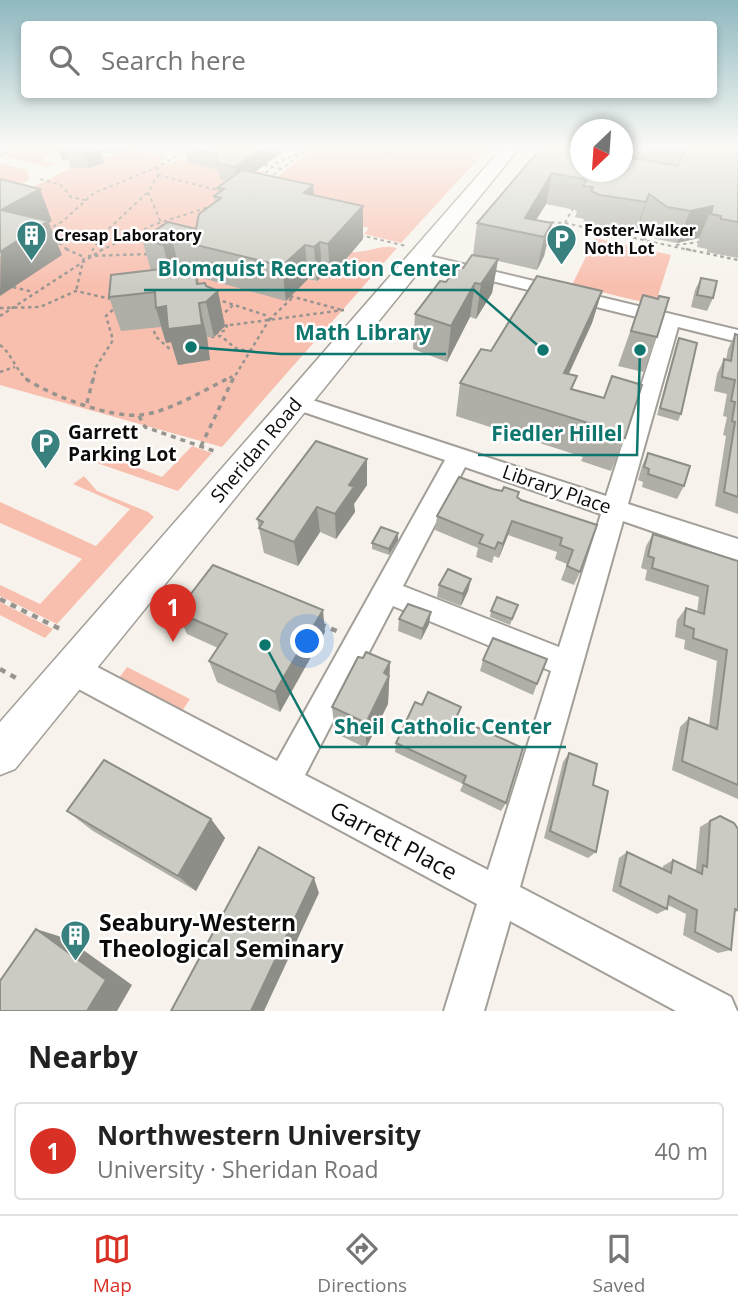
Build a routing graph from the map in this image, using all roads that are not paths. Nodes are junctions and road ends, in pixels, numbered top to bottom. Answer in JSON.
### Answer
{"nodes":[{"id":1,"x":467,"y":194,"type":"edge"},
{"id":2,"x":411,"y":252,"type":"junction"},
{"id":3,"x":671,"y":320,"type":"junction"},
{"id":4,"x":738,"y":336,"type":"edge"},
{"id":5,"x":296,"y":402,"type":"junction"},
{"id":6,"x":459,"y":456,"type":"junction"},
{"id":7,"x":615,"y":509,"type":"junction"},
{"id":8,"x":738,"y":550,"type":"edge"},
{"id":9,"x":386,"y":591,"type":"junction"},
{"id":10,"x":568,"y":664,"type":"junction"},
{"id":11,"x":71,"y":669,"type":"junction"},
{"id":12,"x":0,"y":754,"type":"edge"},
{"id":13,"x":284,"y":781,"type":"junction"},
{"id":14,"x":499,"y":895,"type":"junction"},
{"id":15,"x":464,"y":1011,"type":"edge"},
{"id":16,"x":717,"y":1011,"type":"edge"}],
"edges":[{"from":1,"to":2,"type":"main road","name":"Sheridan Road"},
{"from":2,"to":3,"type":"street"},
{"from":2,"to":5,"type":"main road","name":"Sheridan Road"},
{"from":3,"to":4,"type":"street"},
{"from":3,"to":7,"type":"street"},
{"from":5,"to":6,"type":"street","name":"Library Place"},
{"from":5,"to":11,"type":"main road","name":"Sheridan Road"},
{"from":6,"to":7,"type":"street","name":"Library Place"},
{"from":6,"to":9,"type":"street"},
{"from":7,"to":8,"type":"street","name":"Library Place"},
{"from":7,"to":10,"type":"street"},
{"from":9,"to":10,"type":"street"},
{"from":9,"to":13,"type":"street"},
{"from":10,"to":14,"type":"street"},
{"from":11,"to":12,"type":"main road","name":"Sheridan Road"},
{"from":11,"to":13,"type":"street","name":"Garrett Place"},
{"from":13,"to":14,"type":"street","name":"Garrett Place"},
{"from":14,"to":15,"type":"street"},
{"from":14,"to":16,"type":"street","name":"Garrett Place"}]}
